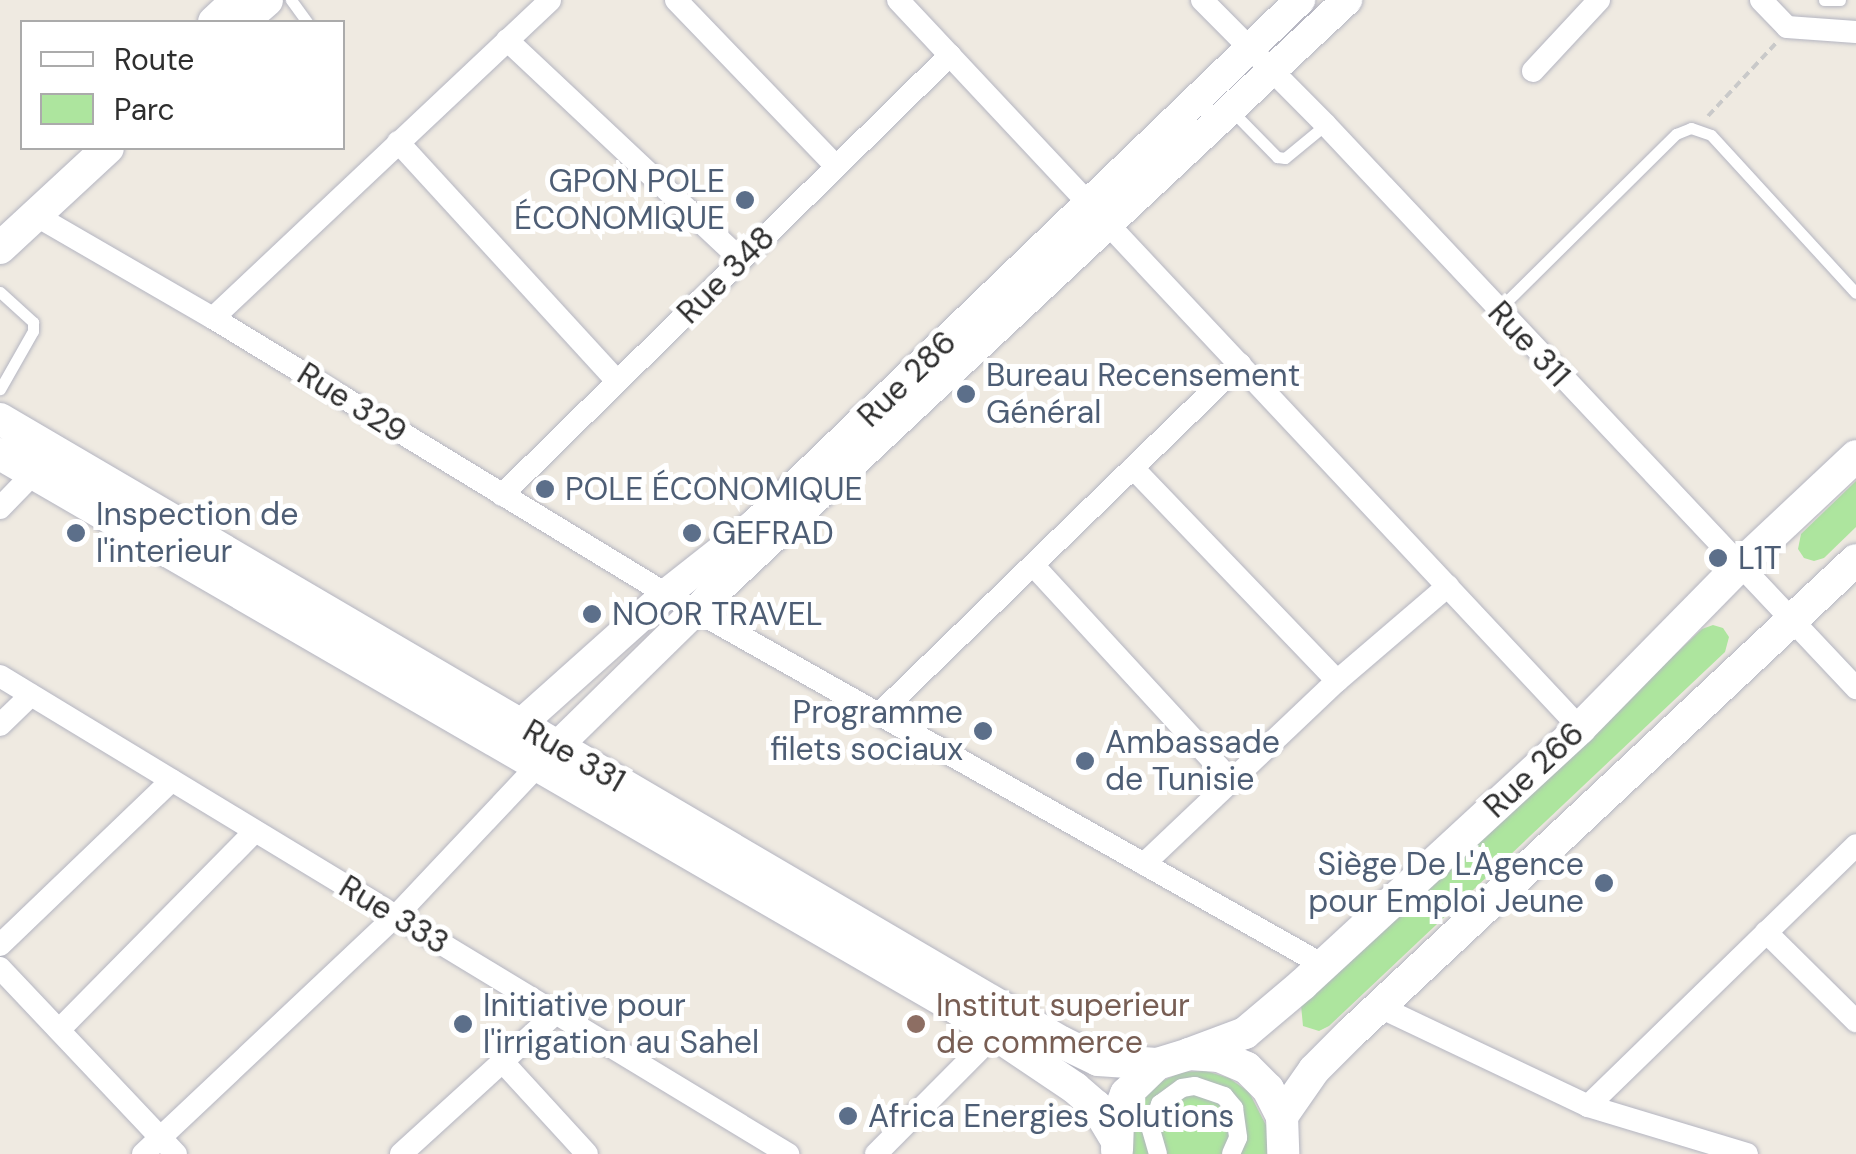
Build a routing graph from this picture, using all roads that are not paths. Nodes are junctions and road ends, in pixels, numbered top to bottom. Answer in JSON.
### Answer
{"nodes":[{"id":1,"x":238,"y":0,"type":"edge"},
{"id":2,"x":267,"y":0,"type":"edge"},
{"id":3,"x":550,"y":0,"type":"edge"},
{"id":4,"x":676,"y":0,"type":"edge"},
{"id":5,"x":898,"y":0,"type":"edge"},
{"id":6,"x":1202,"y":0,"type":"edge"},
{"id":7,"x":1300,"y":0,"type":"edge"},
{"id":8,"x":1347,"y":0,"type":"edge"},
{"id":9,"x":1599,"y":0,"type":"edge"},
{"id":10,"x":1761,"y":0,"type":"edge"},
{"id":11,"x":1824,"y":0,"type":"edge"},
{"id":12,"x":1840,"y":0,"type":"edge"},
{"id":13,"x":216,"y":20,"type":"edge"},
{"id":14,"x":244,"y":20,"type":"edge"},
{"id":15,"x":1856,"y":32,"type":"edge"},
{"id":16,"x":507,"y":40,"type":"junction"},
{"id":17,"x":1248,"y":49,"type":"junction"},
{"id":18,"x":950,"y":54,"type":"junction"},
{"id":19,"x":1272,"y":71,"type":"junction"},
{"id":20,"x":1532,"y":71,"type":"dead end"},
{"id":21,"x":1231,"y":110,"type":"junction"},
{"id":22,"x":1325,"y":124,"type":"junction"},
{"id":23,"x":398,"y":142,"type":"junction"},
{"id":24,"x":78,"y":150,"type":"edge"},
{"id":25,"x":106,"y":150,"type":"edge"},
{"id":26,"x":836,"y":166,"type":"junction"},
{"id":27,"x":1100,"y":214,"type":"junction"},
{"id":28,"x":35,"y":215,"type":"junction"},
{"id":29,"x":0,"y":222,"type":"edge"},
{"id":30,"x":0,"y":248,"type":"edge"},
{"id":31,"x":741,"y":260,"type":"junction"},
{"id":32,"x":0,"y":292,"type":"edge"},
{"id":33,"x":1856,"y":293,"type":"edge"},
{"id":34,"x":1498,"y":311,"type":"junction"},
{"id":35,"x":214,"y":318,"type":"junction"},
{"id":36,"x":1240,"y":364,"type":"junction"},
{"id":37,"x":617,"y":381,"type":"junction"},
{"id":38,"x":0,"y":389,"type":"edge"},
{"id":39,"x":0,"y":419,"type":"edge"},
{"id":40,"x":0,"y":454,"type":"edge"},
{"id":41,"x":1856,"y":456,"type":"edge"},
{"id":42,"x":1133,"y":468,"type":"junction"},
{"id":43,"x":33,"y":474,"type":"junction"},
{"id":44,"x":502,"y":495,"type":"junction"},
{"id":45,"x":0,"y":508,"type":"edge"},
{"id":46,"x":1856,"y":560,"type":"edge"},
{"id":47,"x":1033,"y":565,"type":"junction"},
{"id":48,"x":1738,"y":566,"type":"junction"},
{"id":49,"x":1448,"y":586,"type":"junction"},
{"id":50,"x":666,"y":594,"type":"junction"},
{"id":51,"x":695,"y":611,"type":"junction"},
{"id":52,"x":1791,"y":622,"type":"junction"},
{"id":53,"x":0,"y":676,"type":"edge"},
{"id":54,"x":1337,"y":681,"type":"junction"},
{"id":55,"x":1856,"y":688,"type":"edge"},
{"id":56,"x":32,"y":695,"type":"junction"},
{"id":57,"x":879,"y":714,"type":"junction"},
{"id":58,"x":0,"y":725,"type":"edge"},
{"id":59,"x":1580,"y":728,"type":"junction"},
{"id":60,"x":509,"y":733,"type":"junction"},
{"id":61,"x":549,"y":756,"type":"junction"},
{"id":62,"x":172,"y":780,"type":"junction"},
{"id":63,"x":1230,"y":780,"type":"junction"},
{"id":64,"x":256,"y":831,"type":"junction"},
{"id":65,"x":1856,"y":845,"type":"edge"},
{"id":66,"x":1144,"y":864,"type":"junction"},
{"id":67,"x":396,"y":916,"type":"junction"},
{"id":68,"x":1766,"y":932,"type":"junction"},
{"id":69,"x":0,"y":944,"type":"edge"},
{"id":70,"x":1324,"y":966,"type":"junction"},
{"id":71,"x":0,"y":968,"type":"edge"},
{"id":72,"x":1382,"y":1008,"type":"junction"},
{"id":73,"x":556,"y":1013,"type":"junction"},
{"id":74,"x":1856,"y":1021,"type":"edge"},
{"id":75,"x":59,"y":1030,"type":"junction"},
{"id":76,"x":996,"y":1033,"type":"junction"},
{"id":77,"x":1189,"y":1054,"type":"junction"},
{"id":78,"x":501,"y":1060,"type":"junction"},
{"id":79,"x":1157,"y":1064,"type":"junction"},
{"id":80,"x":1588,"y":1106,"type":"junction"},
{"id":81,"x":1282,"y":1116,"type":"junction"},
{"id":82,"x":160,"y":1149,"type":"edge"},
{"id":83,"x":1116,"y":1149,"type":"edge"},
{"id":84,"x":401,"y":1154,"type":"edge"},
{"id":85,"x":587,"y":1154,"type":"edge"},
{"id":86,"x":788,"y":1154,"type":"edge"},
{"id":87,"x":876,"y":1154,"type":"edge"},
{"id":88,"x":1158,"y":1154,"type":"edge"},
{"id":89,"x":1231,"y":1154,"type":"edge"},
{"id":90,"x":1283,"y":1154,"type":"edge"},
{"id":91,"x":1747,"y":1154,"type":"edge"}],
"edges":[{"from":1,"to":13,"type":"main road"},
{"from":2,"to":14,"type":"main road"},
{"from":3,"to":16,"type":"street"},
{"from":4,"to":26,"type":"street"},
{"from":5,"to":18,"type":"street"},
{"from":6,"to":17,"type":"street","name":"Rue 311"},
{"from":7,"to":17,"type":"street","name":"Rue 286"},
{"from":8,"to":19,"type":"street"},
{"from":9,"to":20,"type":"street"},
{"from":10,"to":15,"type":"street"},
{"from":11,"to":12,"type":"lane"},
{"from":16,"to":23,"type":"street"},
{"from":16,"to":31,"type":"street"},
{"from":17,"to":19,"type":"street","name":"Rue 311"},
{"from":17,"to":27,"type":"street","name":"Rue 286"},
{"from":18,"to":26,"type":"street","name":"Rue 348"},
{"from":18,"to":27,"type":"street"},
{"from":19,"to":21,"type":"street"},
{"from":19,"to":22,"type":"street","name":"Rue 311"},
{"from":21,"to":22,"type":"lane"},
{"from":21,"to":27,"type":"street"},
{"from":22,"to":34,"type":"street","name":"Rue 311"},
{"from":23,"to":35,"type":"street"},
{"from":23,"to":37,"type":"street"},
{"from":24,"to":29,"type":"main road"},
{"from":25,"to":28,"type":"main road"},
{"from":26,"to":31,"type":"street","name":"Rue 348"},
{"from":27,"to":36,"type":"street"},
{"from":27,"to":50,"type":"street","name":"Rue 286"},
{"from":27,"to":51,"type":"street"},
{"from":28,"to":30,"type":"main road"},
{"from":28,"to":35,"type":"street","name":"Rue 329"},
{"from":31,"to":37,"type":"street","name":"Rue 348"},
{"from":32,"to":38,"type":"lane"},
{"from":33,"to":34,"type":"lane"},
{"from":34,"to":48,"type":"street","name":"Rue 311"},
{"from":35,"to":44,"type":"street","name":"Rue 329"},
{"from":36,"to":42,"type":"street"},
{"from":36,"to":49,"type":"street"},
{"from":37,"to":44,"type":"street","name":"Rue 348"},
{"from":39,"to":60,"type":"main road","name":"Rue 331"},
{"from":40,"to":43,"type":"main road","name":"Rue 331"},
{"from":41,"to":48,"type":"main road","name":"Rue 266"},
{"from":42,"to":47,"type":"street"},
{"from":42,"to":54,"type":"street"},
{"from":43,"to":45,"type":"street"},
{"from":43,"to":60,"type":"main road","name":"Rue 331"},
{"from":44,"to":50,"type":"street","name":"Rue 329"},
{"from":46,"to":52,"type":"main road"},
{"from":47,"to":57,"type":"street"},
{"from":47,"to":63,"type":"street"},
{"from":48,"to":52,"type":"street","name":"Rue 311"},
{"from":48,"to":59,"type":"main road","name":"Rue 266"},
{"from":49,"to":54,"type":"street"},
{"from":49,"to":59,"type":"street"},
{"from":50,"to":51,"type":"street","name":"Rue 329"},
{"from":50,"to":60,"type":"street","name":"Rue 286"},
{"from":51,"to":57,"type":"street","name":"Rue 329"},
{"from":51,"to":61,"type":"street"},
{"from":52,"to":55,"type":"street","name":"Rue 311"},
{"from":52,"to":72,"type":"main road"},
{"from":53,"to":56,"type":"street","name":"Rue 333"},
{"from":54,"to":63,"type":"street"},
{"from":56,"to":58,"type":"street"},
{"from":56,"to":62,"type":"street","name":"Rue 333"},
{"from":57,"to":66,"type":"street","name":"Rue 329"},
{"from":59,"to":70,"type":"main road","name":"Rue 266"},
{"from":60,"to":61,"type":"main road","name":"Rue 331"},
{"from":61,"to":67,"type":"street"},
{"from":61,"to":76,"type":"main road","name":"Rue 331"},
{"from":61,"to":79,"type":"main road","name":"Rue 331"},
{"from":62,"to":64,"type":"street","name":"Rue 333"},
{"from":62,"to":69,"type":"street"},
{"from":63,"to":66,"type":"street"},
{"from":64,"to":67,"type":"street","name":"Rue 333"},
{"from":64,"to":75,"type":"street"},
{"from":65,"to":68,"type":"street"},
{"from":66,"to":70,"type":"street","name":"Rue 329"},
{"from":67,"to":73,"type":"street","name":"Rue 333"},
{"from":67,"to":82,"type":"street"},
{"from":68,"to":74,"type":"street"},
{"from":68,"to":80,"type":"street"},
{"from":70,"to":77,"type":"main road","name":"Rue 266"},
{"from":71,"to":75,"type":"street"},
{"from":72,"to":80,"type":"street"},
{"from":72,"to":81,"type":"main road"},
{"from":73,"to":78,"type":"street"},
{"from":73,"to":86,"type":"street","name":"Rue 333"},
{"from":75,"to":82,"type":"street"},
{"from":76,"to":83,"type":"main road","name":"Rue 331"},
{"from":76,"to":87,"type":"street"},
{"from":77,"to":79,"type":"main road","name":"Rue 266"},
{"from":77,"to":81,"type":"main road"},
{"from":78,"to":84,"type":"street"},
{"from":78,"to":85,"type":"street"},
{"from":79,"to":83,"type":"main road"},
{"from":80,"to":91,"type":"street"},
{"from":81,"to":90,"type":"main road"},
{"from":88,"to":89,"type":"street"}]}
